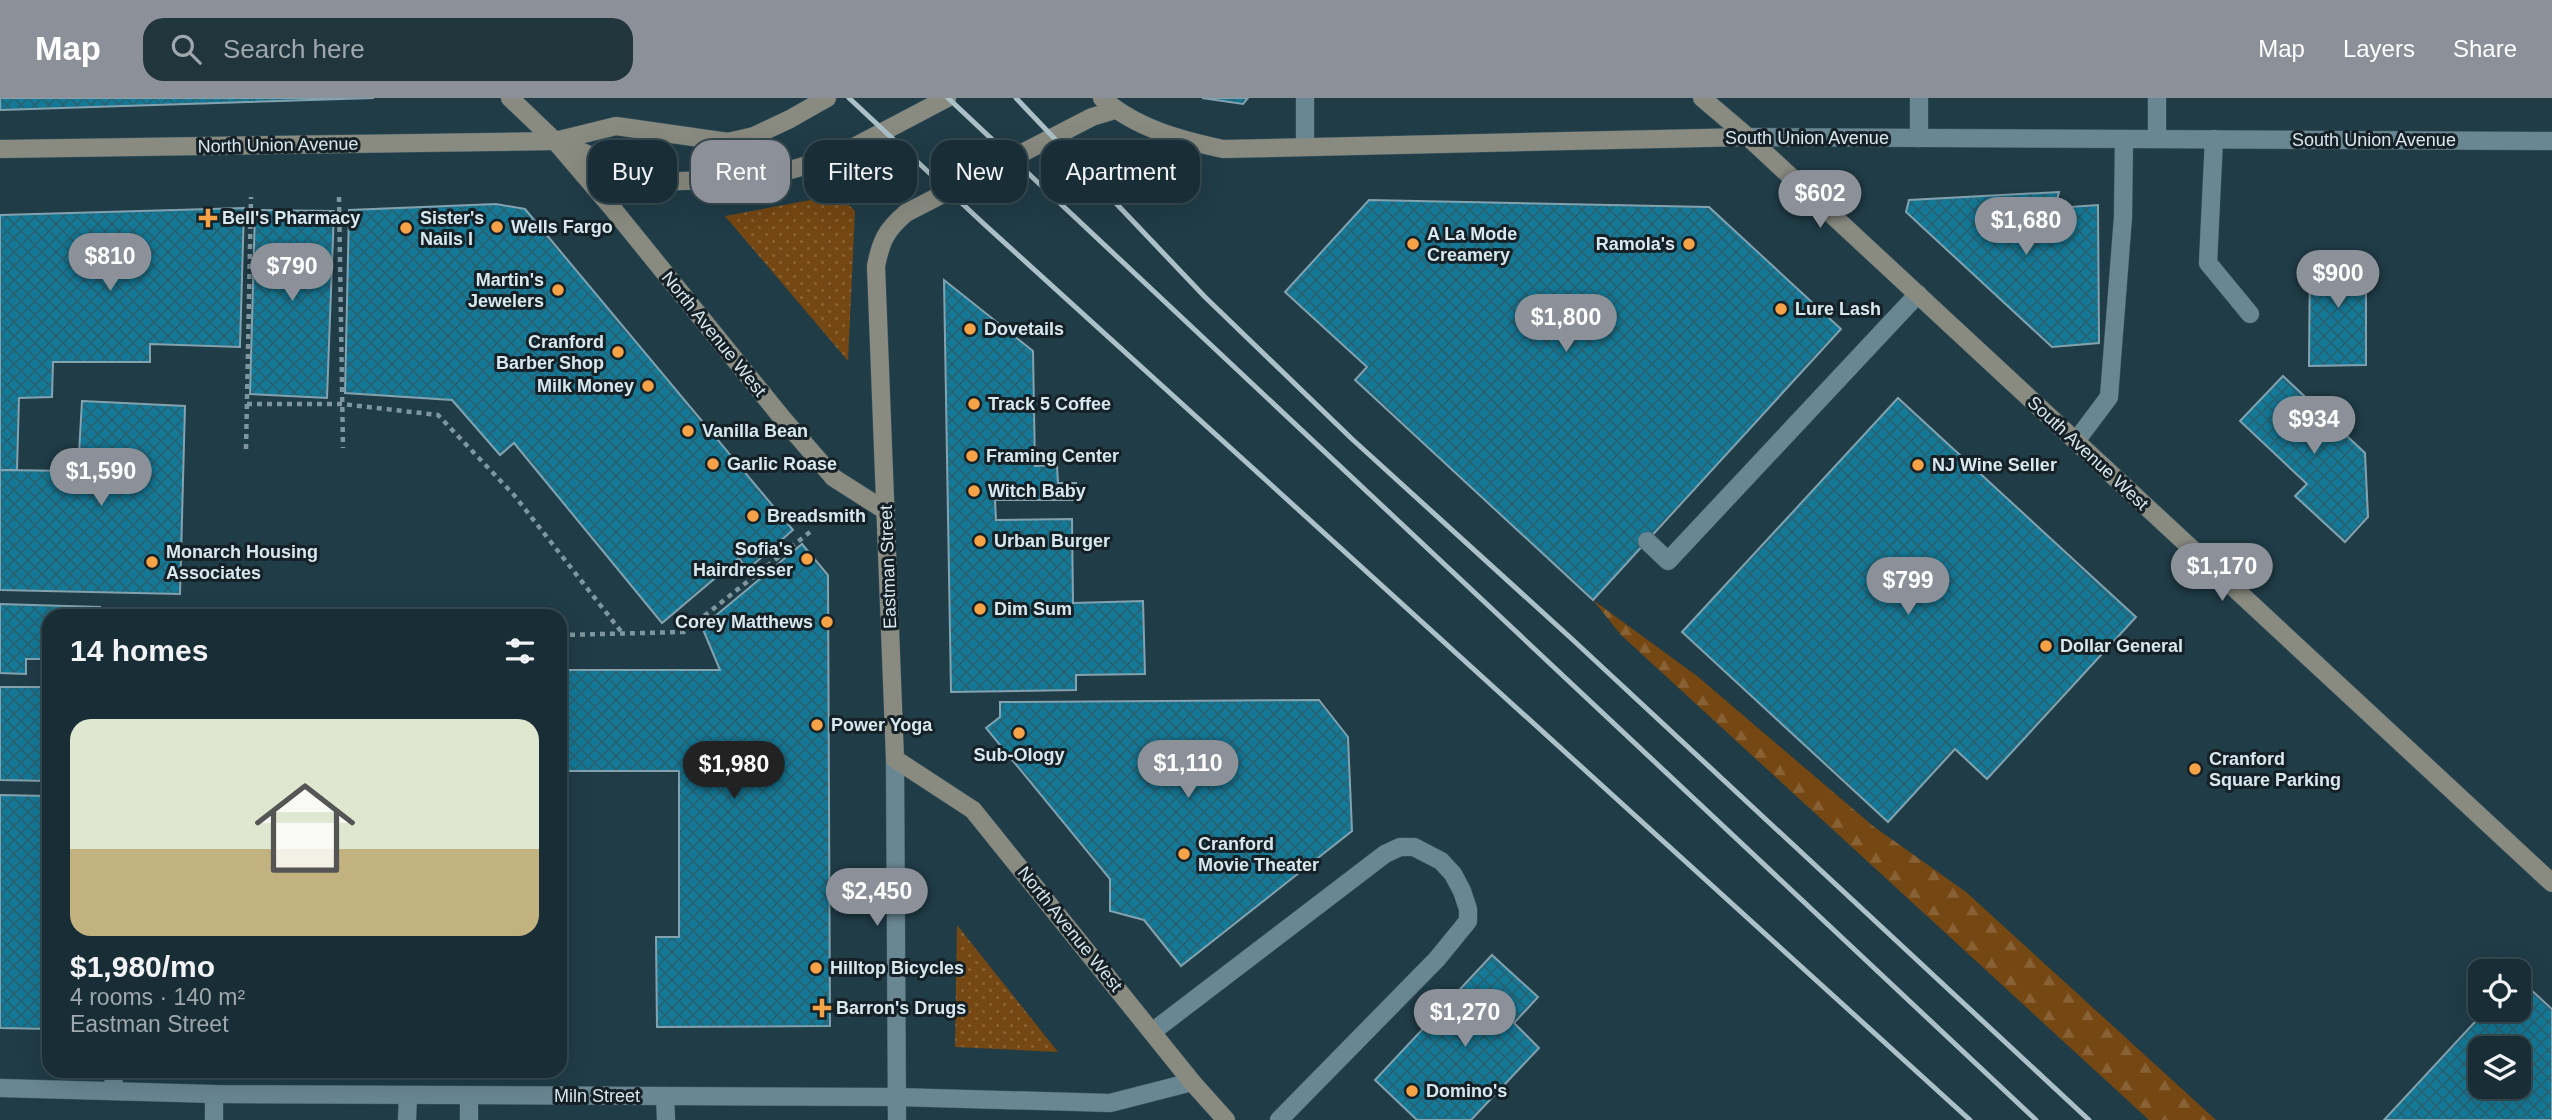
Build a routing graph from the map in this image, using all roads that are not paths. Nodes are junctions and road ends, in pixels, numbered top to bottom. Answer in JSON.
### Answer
{"nodes":[{"id":1,"x":510,"y":98,"type":"edge"},
{"id":2,"x":827,"y":98,"type":"edge"},
{"id":3,"x":947,"y":98,"type":"edge"},
{"id":4,"x":1305,"y":98,"type":"edge"},
{"id":5,"x":1702,"y":98,"type":"edge"},
{"id":6,"x":1919,"y":98,"type":"edge"},
{"id":7,"x":2158,"y":98,"type":"edge"},
{"id":8,"x":1109,"y":104,"type":"edge"},
{"id":9,"x":524,"y":105,"type":"edge"},
{"id":10,"x":1074,"y":128,"type":"joint"},
{"id":11,"x":1748,"y":137,"type":"junction"},
{"id":12,"x":1919,"y":138,"type":"junction"},
{"id":13,"x":2124,"y":139,"type":"junction"},
{"id":14,"x":2157,"y":139,"type":"junction"},
{"id":15,"x":2214,"y":139,"type":"junction"},
{"id":16,"x":555,"y":141,"type":"junction"},
{"id":17,"x":2552,"y":141,"type":"edge"},
{"id":18,"x":1306,"y":146,"type":"junction"},
{"id":19,"x":0,"y":149,"type":"edge"},
{"id":20,"x":1918,"y":295,"type":"junction"},
{"id":21,"x":2250,"y":314,"type":"dead end"},
{"id":22,"x":2076,"y":442,"type":"junction"},
{"id":23,"x":886,"y":511,"type":"junction"},
{"id":24,"x":1647,"y":541,"type":"dead end"},
{"id":25,"x":895,"y":759,"type":"junction"},
{"id":26,"x":2552,"y":883,"type":"edge"},
{"id":27,"x":1152,"y":1032,"type":"junction"},
{"id":28,"x":114,"y":1078,"type":"edge"},
{"id":29,"x":1192,"y":1082,"type":"junction"},
{"id":30,"x":0,"y":1088,"type":"edge"},
{"id":31,"x":113,"y":1091,"type":"junction"},
{"id":32,"x":214,"y":1094,"type":"junction"},
{"id":33,"x":408,"y":1095,"type":"junction"},
{"id":34,"x":469,"y":1096,"type":"junction"},
{"id":35,"x":665,"y":1096,"type":"junction"},
{"id":36,"x":897,"y":1097,"type":"junction"},
{"id":37,"x":215,"y":1120,"type":"edge"},
{"id":38,"x":407,"y":1120,"type":"edge"},
{"id":39,"x":469,"y":1120,"type":"edge"},
{"id":40,"x":666,"y":1120,"type":"edge"},
{"id":41,"x":897,"y":1120,"type":"edge"},
{"id":42,"x":1226,"y":1120,"type":"edge"},
{"id":43,"x":1279,"y":1120,"type":"edge"}],
"edges":[{"from":1,"to":9,"type":"main road","name":"North Avenue West"},
{"from":2,"to":16,"type":"main road","name":"North Union Avenue"},
{"from":3,"to":16,"type":"main road","name":"North Union Avenue"},
{"from":4,"to":18,"type":"street"},
{"from":5,"to":11,"type":"main road","name":"South Avenue West"},
{"from":6,"to":12,"type":"street"},
{"from":7,"to":14,"type":"street"},
{"from":8,"to":10,"type":"main road","name":"South Union Avenue"},
{"from":8,"to":18,"type":"main road","name":"South Union Avenue"},
{"from":9,"to":16,"type":"main road","name":"North Avenue West"},
{"from":10,"to":23,"type":"main road","name":"Eastman Street"},
{"from":11,"to":12,"type":"street","name":"South Union Avenue"},
{"from":11,"to":18,"type":"main road","name":"South Union Avenue"},
{"from":11,"to":20,"type":"main road","name":"South Avenue West"},
{"from":12,"to":13,"type":"street","name":"South Union Avenue"},
{"from":13,"to":14,"type":"street","name":"South Union Avenue"},
{"from":13,"to":22,"type":"street"},
{"from":14,"to":15,"type":"street","name":"South Union Avenue"},
{"from":15,"to":17,"type":"street","name":"South Union Avenue"},
{"from":15,"to":21,"type":"street"},
{"from":16,"to":19,"type":"main road","name":"North Union Avenue"},
{"from":16,"to":23,"type":"main road","name":"North Avenue West"},
{"from":20,"to":22,"type":"main road","name":"South Avenue West"},
{"from":20,"to":24,"type":"street"},
{"from":22,"to":26,"type":"main road","name":"South Avenue West"},
{"from":23,"to":25,"type":"main road","name":"Eastman Street"},
{"from":25,"to":27,"type":"main road","name":"North Avenue West"},
{"from":25,"to":36,"type":"street","name":"Eastman Street"},
{"from":27,"to":29,"type":"main road","name":"North Avenue West"},
{"from":27,"to":43,"type":"street"},
{"from":28,"to":31,"type":"street"},
{"from":29,"to":36,"type":"street","name":"Miln Street"},
{"from":29,"to":42,"type":"main road","name":"North Avenue West"},
{"from":30,"to":31,"type":"street","name":"Miln Street"},
{"from":31,"to":32,"type":"street","name":"Miln Street"},
{"from":32,"to":33,"type":"street","name":"Miln Street"},
{"from":32,"to":37,"type":"street"},
{"from":33,"to":34,"type":"street","name":"Miln Street"},
{"from":33,"to":38,"type":"street"},
{"from":34,"to":35,"type":"street","name":"Miln Street"},
{"from":34,"to":39,"type":"street"},
{"from":35,"to":36,"type":"street","name":"Miln Street"},
{"from":35,"to":40,"type":"street"},
{"from":36,"to":41,"type":"street","name":"Eastman Street"}]}
